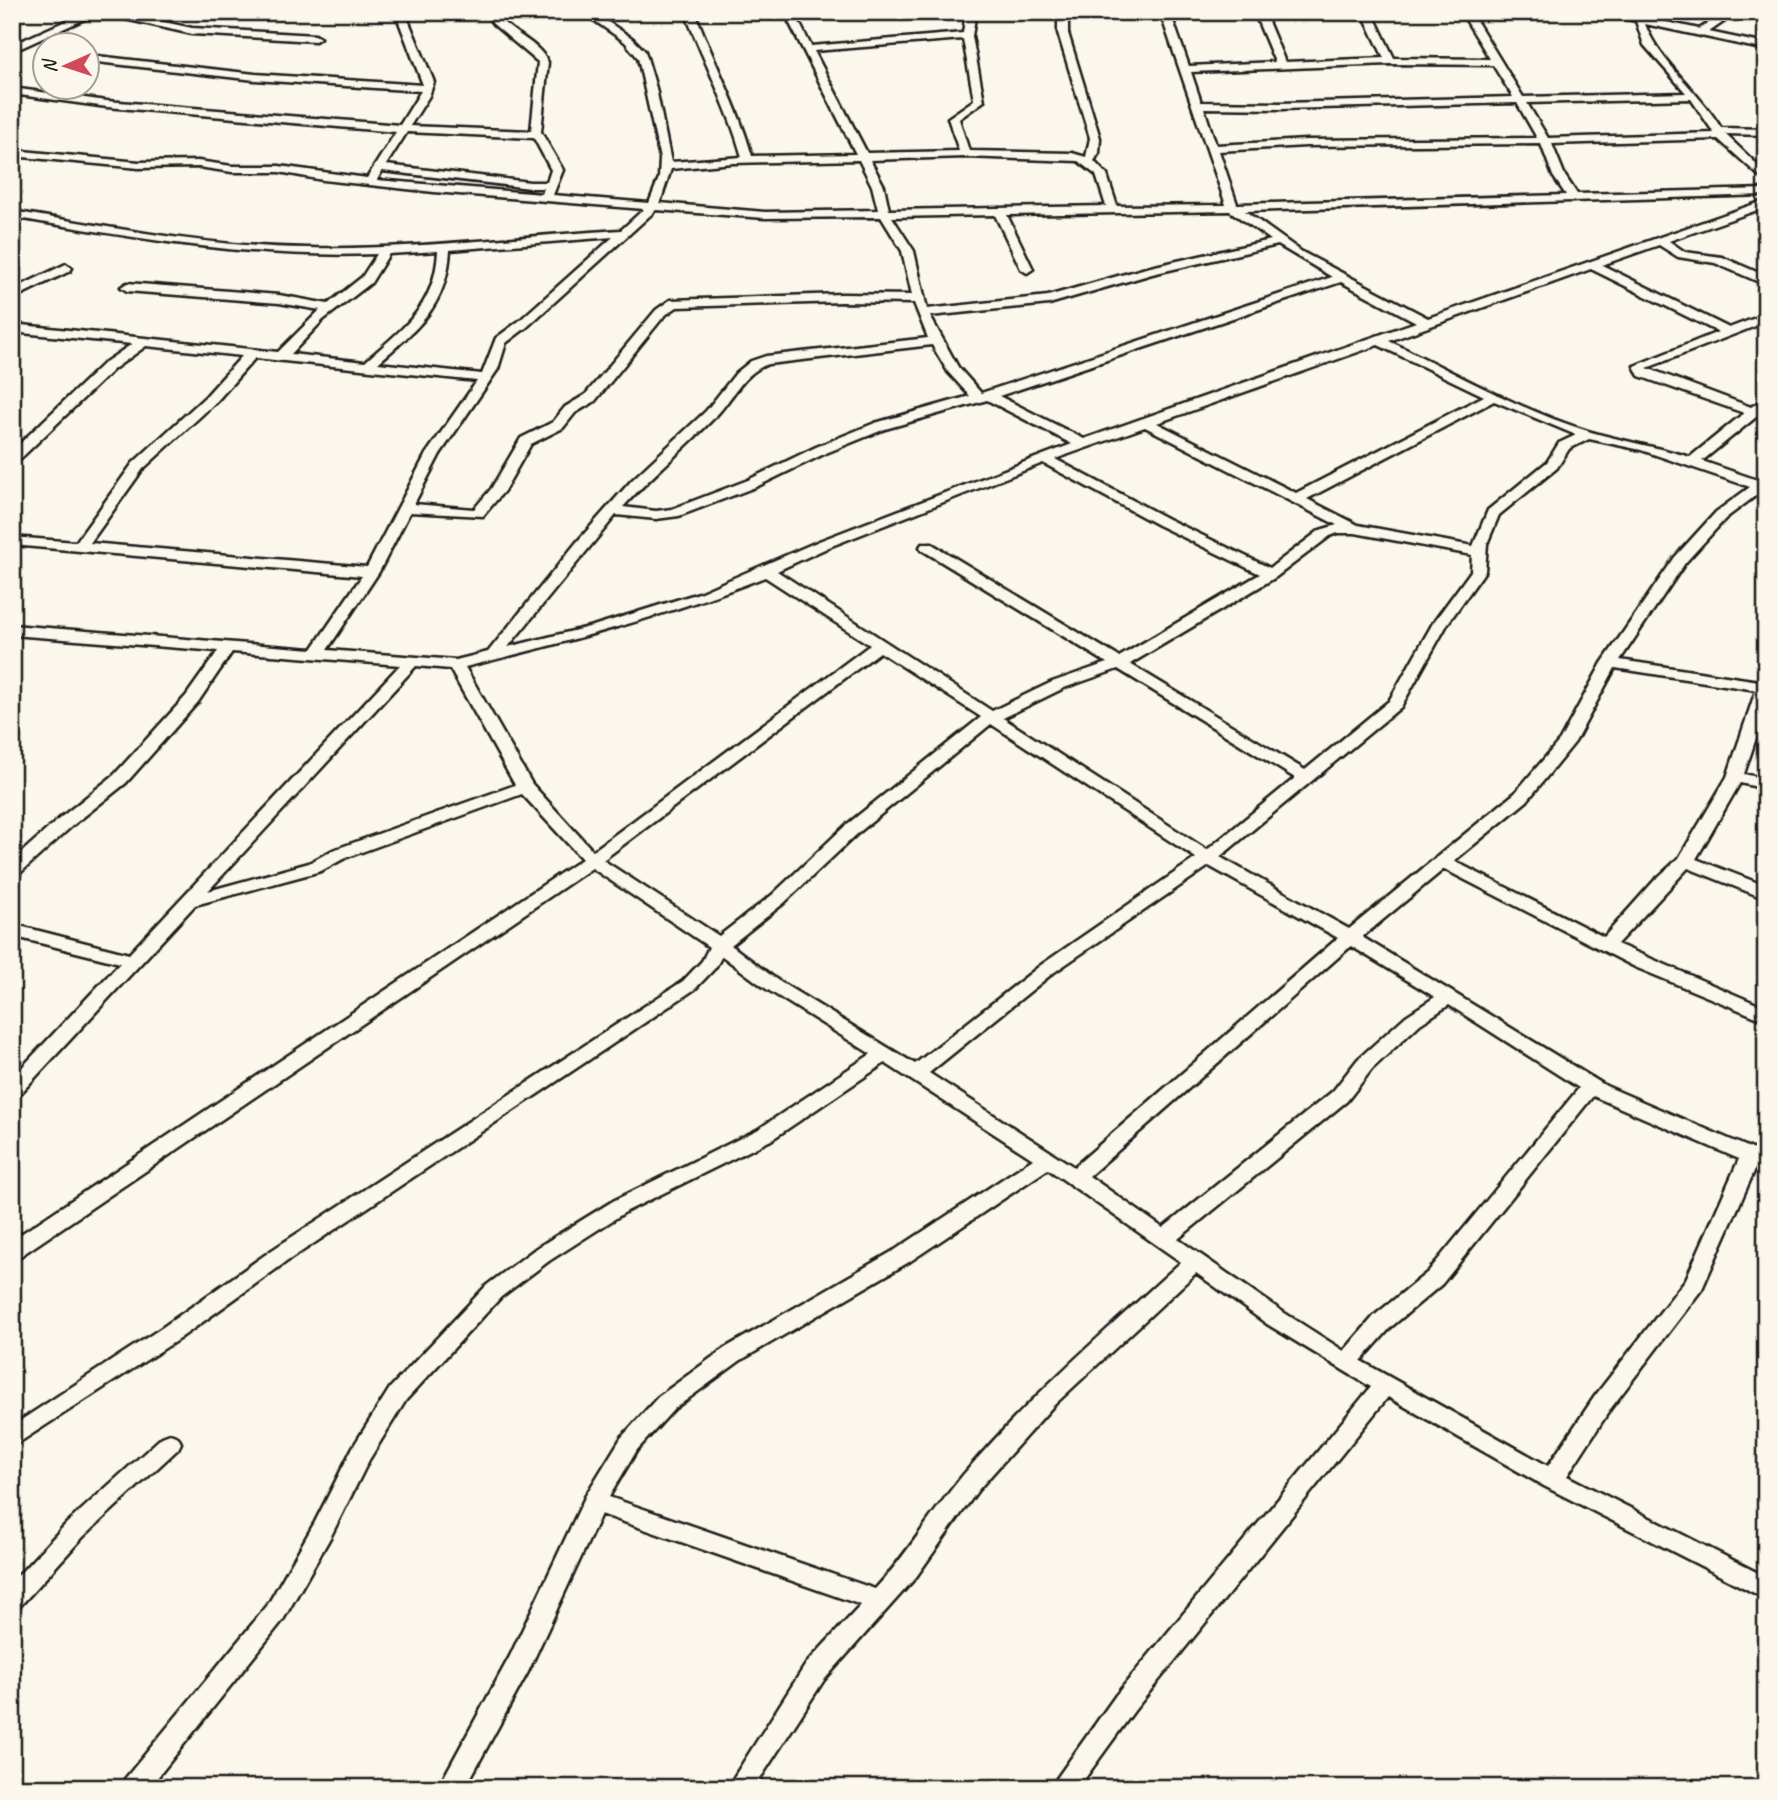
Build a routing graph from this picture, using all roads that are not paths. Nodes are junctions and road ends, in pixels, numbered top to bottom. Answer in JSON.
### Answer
{"nodes":[{"id":1,"x":94,"y":12,"type":"edge"},
{"id":2,"x":102,"y":12,"type":"edge"},
{"id":3,"x":403,"y":12,"type":"edge"},
{"id":4,"x":490,"y":12,"type":"edge"},
{"id":5,"x":587,"y":12,"type":"edge"},
{"id":6,"x":690,"y":12,"type":"edge"},
{"id":7,"x":789,"y":12,"type":"edge"},
{"id":8,"x":971,"y":12,"type":"edge"},
{"id":9,"x":1063,"y":12,"type":"edge"},
{"id":10,"x":1165,"y":12,"type":"edge"},
{"id":11,"x":1259,"y":12,"type":"edge"},
{"id":12,"x":1367,"y":12,"type":"edge"},
{"id":13,"x":1466,"y":12,"type":"edge"},
{"id":14,"x":1606,"y":12,"type":"edge"},
{"id":15,"x":1668,"y":12,"type":"edge"},
{"id":16,"x":1733,"y":12,"type":"edge"},
{"id":17,"x":1642,"y":19,"type":"junction"},
{"id":18,"x":1654,"y":22,"type":"junction"},
{"id":19,"x":1702,"y":33,"type":"junction"},
{"id":20,"x":967,"y":36,"type":"junction"},
{"id":21,"x":315,"y":38,"type":"dead end"},
{"id":22,"x":1766,"y":47,"type":"edge"},
{"id":23,"x":16,"y":48,"type":"edge"},
{"id":24,"x":806,"y":49,"type":"junction"},
{"id":25,"x":102,"y":60,"type":"edge"},
{"id":26,"x":1390,"y":61,"type":"junction"},
{"id":27,"x":1495,"y":62,"type":"junction"},
{"id":28,"x":1282,"y":67,"type":"junction"},
{"id":29,"x":1185,"y":69,"type":"junction"},
{"id":30,"x":428,"y":89,"type":"junction"},
{"id":31,"x":12,"y":91,"type":"edge"},
{"id":32,"x":1694,"y":96,"type":"junction"},
{"id":33,"x":1519,"y":100,"type":"junction"},
{"id":34,"x":1196,"y":105,"type":"junction"},
{"id":35,"x":404,"y":129,"type":"junction"},
{"id":36,"x":1766,"y":132,"type":"edge"},
{"id":37,"x":1719,"y":133,"type":"junction"},
{"id":38,"x":538,"y":135,"type":"junction"},
{"id":39,"x":1545,"y":141,"type":"junction"},
{"id":40,"x":1214,"y":148,"type":"junction"},
{"id":41,"x":12,"y":153,"type":"edge"},
{"id":42,"x":965,"y":154,"type":"junction"},
{"id":43,"x":862,"y":158,"type":"junction"},
{"id":44,"x":748,"y":160,"type":"junction"},
{"id":45,"x":1089,"y":160,"type":"junction"},
{"id":46,"x":666,"y":166,"type":"junction"},
{"id":47,"x":381,"y":168,"type":"junction"},
{"id":48,"x":1766,"y":179,"type":"edge"},
{"id":49,"x":370,"y":182,"type":"junction"},
{"id":50,"x":552,"y":185,"type":"junction"},
{"id":51,"x":1766,"y":192,"type":"edge"},
{"id":52,"x":1573,"y":196,"type":"junction"},
{"id":53,"x":546,"y":199,"type":"junction"},
{"id":54,"x":1766,"y":203,"type":"edge"},
{"id":55,"x":652,"y":208,"type":"junction"},
{"id":56,"x":1233,"y":208,"type":"junction"},
{"id":57,"x":1112,"y":209,"type":"junction"},
{"id":58,"x":999,"y":211,"type":"junction"},
{"id":59,"x":884,"y":213,"type":"junction"},
{"id":60,"x":12,"y":214,"type":"edge"},
{"id":61,"x":622,"y":233,"type":"junction"},
{"id":62,"x":1660,"y":240,"type":"junction"},
{"id":63,"x":1280,"y":241,"type":"junction"},
{"id":64,"x":444,"y":248,"type":"junction"},
{"id":65,"x":385,"y":250,"type":"junction"},
{"id":66,"x":1591,"y":264,"type":"junction"},
{"id":67,"x":66,"y":268,"type":"dead end"},
{"id":68,"x":1027,"y":269,"type":"dead end"},
{"id":69,"x":1341,"y":278,"type":"junction"},
{"id":70,"x":1766,"y":281,"type":"edge"},
{"id":71,"x":127,"y":287,"type":"dead end"},
{"id":72,"x":12,"y":295,"type":"edge"},
{"id":73,"x":919,"y":299,"type":"junction"},
{"id":74,"x":331,"y":308,"type":"junction"},
{"id":75,"x":922,"y":313,"type":"junction"},
{"id":76,"x":1766,"y":318,"type":"edge"},
{"id":77,"x":1426,"y":322,"type":"junction"},
{"id":78,"x":12,"y":328,"type":"edge"},
{"id":79,"x":1727,"y":332,"type":"junction"},
{"id":80,"x":1378,"y":340,"type":"junction"},
{"id":81,"x":936,"y":341,"type":"junction"},
{"id":82,"x":144,"y":342,"type":"junction"},
{"id":83,"x":252,"y":353,"type":"junction"},
{"id":84,"x":282,"y":356,"type":"junction"},
{"id":85,"x":367,"y":366,"type":"junction"},
{"id":86,"x":484,"y":379,"type":"junction"},
{"id":87,"x":983,"y":396,"type":"junction"},
{"id":88,"x":1493,"y":396,"type":"junction"},
{"id":89,"x":1766,"y":402,"type":"edge"},
{"id":90,"x":1750,"y":414,"type":"junction"},
{"id":91,"x":1766,"y":422,"type":"edge"},
{"id":92,"x":1147,"y":423,"type":"junction"},
{"id":93,"x":1587,"y":435,"type":"junction"},
{"id":94,"x":1085,"y":445,"type":"junction"},
{"id":95,"x":12,"y":459,"type":"edge"},
{"id":96,"x":1045,"y":459,"type":"junction"},
{"id":97,"x":1692,"y":462,"type":"junction"},
{"id":98,"x":1763,"y":487,"type":"edge"},
{"id":99,"x":1297,"y":498,"type":"junction"},
{"id":100,"x":406,"y":508,"type":"junction"},
{"id":101,"x":613,"y":510,"type":"junction"},
{"id":102,"x":1355,"y":529,"type":"junction"},
{"id":103,"x":12,"y":541,"type":"edge"},
{"id":104,"x":80,"y":547,"type":"junction"},
{"id":105,"x":927,"y":548,"type":"dead end"},
{"id":106,"x":1480,"y":552,"type":"junction"},
{"id":107,"x":766,"y":571,"type":"junction"},
{"id":108,"x":372,"y":572,"type":"junction"},
{"id":109,"x":1270,"y":574,"type":"junction"},
{"id":110,"x":12,"y":630,"type":"edge"},
{"id":111,"x":881,"y":644,"type":"junction"},
{"id":112,"x":228,"y":647,"type":"junction"},
{"id":113,"x":316,"y":655,"type":"junction"},
{"id":114,"x":494,"y":655,"type":"junction"},
{"id":115,"x":412,"y":662,"type":"junction"},
{"id":116,"x":1609,"y":663,"type":"junction"},
{"id":117,"x":1119,"y":664,"type":"junction"},
{"id":118,"x":456,"y":665,"type":"junction"},
{"id":119,"x":1765,"y":686,"type":"edge"},
{"id":120,"x":992,"y":717,"type":"junction"},
{"id":121,"x":1306,"y":777,"type":"junction"},
{"id":122,"x":1735,"y":777,"type":"junction"},
{"id":123,"x":1766,"y":784,"type":"edge"},
{"id":124,"x":525,"y":787,"type":"junction"},
{"id":125,"x":1208,"y":858,"type":"junction"},
{"id":126,"x":592,"y":860,"type":"junction"},
{"id":127,"x":1441,"y":861,"type":"junction"},
{"id":128,"x":1686,"y":861,"type":"junction"},
{"id":129,"x":12,"y":871,"type":"edge"},
{"id":130,"x":1766,"y":892,"type":"edge"},
{"id":131,"x":190,"y":901,"type":"junction"},
{"id":132,"x":12,"y":930,"type":"edge"},
{"id":133,"x":1348,"y":939,"type":"junction"},
{"id":134,"x":719,"y":945,"type":"junction"},
{"id":135,"x":1606,"y":945,"type":"junction"},
{"id":136,"x":134,"y":961,"type":"junction"},
{"id":137,"x":1448,"y":997,"type":"junction"},
{"id":138,"x":1766,"y":1015,"type":"edge"},
{"id":139,"x":885,"y":1054,"type":"junction"},
{"id":140,"x":914,"y":1074,"type":"junction"},
{"id":141,"x":1591,"y":1086,"type":"junction"},
{"id":142,"x":12,"y":1090,"type":"edge"},
{"id":143,"x":1047,"y":1160,"type":"junction"},
{"id":144,"x":1758,"y":1160,"type":"edge"},
{"id":145,"x":1075,"y":1177,"type":"junction"},
{"id":146,"x":1162,"y":1240,"type":"junction"},
{"id":147,"x":12,"y":1251,"type":"edge"},
{"id":148,"x":1195,"y":1262,"type":"junction"},
{"id":149,"x":1346,"y":1363,"type":"junction"},
{"id":150,"x":1384,"y":1387,"type":"junction"},
{"id":151,"x":12,"y":1438,"type":"edge"},
{"id":152,"x":170,"y":1443,"type":"dead end"},
{"id":153,"x":1552,"y":1479,"type":"junction"},
{"id":154,"x":594,"y":1502,"type":"junction"},
{"id":155,"x":1766,"y":1589,"type":"edge"},
{"id":156,"x":12,"y":1600,"type":"edge"},
{"id":157,"x":879,"y":1601,"type":"junction"},
{"id":158,"x":133,"y":1788,"type":"edge"},
{"id":159,"x":452,"y":1788,"type":"edge"},
{"id":160,"x":740,"y":1788,"type":"edge"},
{"id":161,"x":1063,"y":1788,"type":"edge"}],
"edges":[{"from":1,"to":23,"type":"street"},
{"from":2,"to":21,"type":"street"},
{"from":3,"to":30,"type":"street"},
{"from":4,"to":38,"type":"street"},
{"from":5,"to":46,"type":"street"},
{"from":6,"to":44,"type":"street"},
{"from":7,"to":24,"type":"street"},
{"from":8,"to":20,"type":"street"},
{"from":9,"to":45,"type":"street"},
{"from":10,"to":29,"type":"street"},
{"from":11,"to":28,"type":"street"},
{"from":12,"to":26,"type":"street"},
{"from":13,"to":27,"type":"street"},
{"from":14,"to":17,"type":"street"},
{"from":15,"to":18,"type":"street"},
{"from":16,"to":19,"type":"street"},
{"from":17,"to":18,"type":"street"},
{"from":17,"to":32,"type":"street"},
{"from":18,"to":19,"type":"street"},
{"from":19,"to":22,"type":"street"},
{"from":20,"to":24,"type":"street"},
{"from":20,"to":42,"type":"street"},
{"from":24,"to":43,"type":"street"},
{"from":25,"to":30,"type":"street"},
{"from":26,"to":27,"type":"street"},
{"from":26,"to":28,"type":"street"},
{"from":27,"to":33,"type":"street"},
{"from":28,"to":29,"type":"street"},
{"from":29,"to":34,"type":"street"},
{"from":30,"to":35,"type":"street"},
{"from":31,"to":35,"type":"street"},
{"from":32,"to":33,"type":"street"},
{"from":32,"to":37,"type":"street"},
{"from":33,"to":34,"type":"street"},
{"from":33,"to":39,"type":"street"},
{"from":34,"to":40,"type":"street"},
{"from":35,"to":38,"type":"street"},
{"from":35,"to":47,"type":"street"},
{"from":36,"to":37,"type":"street"},
{"from":37,"to":39,"type":"street"},
{"from":37,"to":48,"type":"street"},
{"from":38,"to":50,"type":"street"},
{"from":39,"to":40,"type":"street"},
{"from":39,"to":52,"type":"street"},
{"from":40,"to":56,"type":"street"},
{"from":41,"to":49,"type":"street"},
{"from":42,"to":43,"type":"street"},
{"from":42,"to":45,"type":"street"},
{"from":43,"to":44,"type":"street"},
{"from":43,"to":59,"type":"street"},
{"from":44,"to":46,"type":"street"},
{"from":45,"to":57,"type":"street"},
{"from":46,"to":55,"type":"street"},
{"from":47,"to":49,"type":"street"},
{"from":47,"to":50,"type":"street"},
{"from":49,"to":53,"type":"street"},
{"from":50,"to":53,"type":"street"},
{"from":51,"to":52,"type":"street"},
{"from":52,"to":56,"type":"street"},
{"from":53,"to":55,"type":"street"},
{"from":54,"to":62,"type":"street"},
{"from":55,"to":59,"type":"street"},
{"from":55,"to":61,"type":"street"},
{"from":56,"to":57,"type":"street"},
{"from":56,"to":63,"type":"street"},
{"from":57,"to":58,"type":"street"},
{"from":58,"to":59,"type":"street"},
{"from":58,"to":68,"type":"street"},
{"from":59,"to":73,"type":"street"},
{"from":60,"to":65,"type":"street"},
{"from":61,"to":64,"type":"street"},
{"from":61,"to":86,"type":"street"},
{"from":62,"to":66,"type":"street"},
{"from":62,"to":70,"type":"street"},
{"from":63,"to":69,"type":"street"},
{"from":63,"to":75,"type":"street"},
{"from":64,"to":65,"type":"street"},
{"from":64,"to":85,"type":"street"},
{"from":65,"to":74,"type":"street"},
{"from":66,"to":77,"type":"street"},
{"from":66,"to":79,"type":"street"},
{"from":67,"to":72,"type":"street"},
{"from":69,"to":77,"type":"street"},
{"from":69,"to":87,"type":"street"},
{"from":71,"to":74,"type":"street"},
{"from":73,"to":75,"type":"street"},
{"from":73,"to":100,"type":"street"},
{"from":74,"to":84,"type":"street"},
{"from":75,"to":81,"type":"street"},
{"from":76,"to":79,"type":"street"},
{"from":77,"to":80,"type":"street"},
{"from":78,"to":82,"type":"street"},
{"from":79,"to":90,"type":"street"},
{"from":80,"to":88,"type":"street"},
{"from":80,"to":92,"type":"street"},
{"from":81,"to":87,"type":"street"},
{"from":81,"to":101,"type":"street"},
{"from":82,"to":83,"type":"street"},
{"from":82,"to":95,"type":"street"},
{"from":83,"to":84,"type":"street"},
{"from":83,"to":104,"type":"street"},
{"from":84,"to":85,"type":"street"},
{"from":85,"to":86,"type":"street"},
{"from":86,"to":100,"type":"street"},
{"from":87,"to":94,"type":"street"},
{"from":87,"to":101,"type":"street"},
{"from":88,"to":93,"type":"street"},
{"from":88,"to":99,"type":"street"},
{"from":89,"to":90,"type":"street"},
{"from":90,"to":91,"type":"street"},
{"from":90,"to":97,"type":"street"},
{"from":92,"to":94,"type":"street"},
{"from":92,"to":99,"type":"street"},
{"from":93,"to":97,"type":"street"},
{"from":93,"to":106,"type":"street"},
{"from":94,"to":96,"type":"street"},
{"from":96,"to":107,"type":"street"},
{"from":96,"to":109,"type":"street"},
{"from":97,"to":98,"type":"street"},
{"from":98,"to":116,"type":"street"},
{"from":99,"to":102,"type":"street"},
{"from":100,"to":108,"type":"street"},
{"from":101,"to":114,"type":"street"},
{"from":102,"to":106,"type":"street"},
{"from":102,"to":109,"type":"street"},
{"from":103,"to":104,"type":"street"},
{"from":104,"to":108,"type":"street"},
{"from":105,"to":117,"type":"street"},
{"from":106,"to":121,"type":"street"},
{"from":107,"to":111,"type":"street"},
{"from":107,"to":114,"type":"street"},
{"from":108,"to":113,"type":"street"},
{"from":109,"to":117,"type":"street"},
{"from":110,"to":112,"type":"street"},
{"from":111,"to":120,"type":"street"},
{"from":111,"to":126,"type":"street"},
{"from":112,"to":113,"type":"street"},
{"from":112,"to":129,"type":"street"},
{"from":113,"to":115,"type":"street"},
{"from":114,"to":118,"type":"street"},
{"from":115,"to":118,"type":"street"},
{"from":115,"to":131,"type":"street"},
{"from":116,"to":119,"type":"street"},
{"from":116,"to":127,"type":"street"},
{"from":117,"to":120,"type":"street"},
{"from":117,"to":121,"type":"street"},
{"from":118,"to":124,"type":"street"},
{"from":119,"to":122,"type":"street"},
{"from":120,"to":125,"type":"street"},
{"from":120,"to":134,"type":"street"},
{"from":121,"to":125,"type":"street"},
{"from":122,"to":123,"type":"street"},
{"from":122,"to":128,"type":"street"},
{"from":124,"to":126,"type":"street"},
{"from":124,"to":131,"type":"street"},
{"from":125,"to":133,"type":"street"},
{"from":125,"to":140,"type":"street"},
{"from":126,"to":134,"type":"street"},
{"from":126,"to":147,"type":"street"},
{"from":127,"to":133,"type":"street"},
{"from":127,"to":135,"type":"street"},
{"from":128,"to":130,"type":"street"},
{"from":128,"to":135,"type":"street"},
{"from":131,"to":136,"type":"street"},
{"from":132,"to":136,"type":"street"},
{"from":133,"to":137,"type":"street"},
{"from":133,"to":145,"type":"street"},
{"from":134,"to":139,"type":"street"},
{"from":134,"to":151,"type":"street"},
{"from":135,"to":138,"type":"street"},
{"from":136,"to":142,"type":"street"},
{"from":137,"to":141,"type":"street"},
{"from":137,"to":146,"type":"street"},
{"from":139,"to":140,"type":"street"},
{"from":139,"to":158,"type":"street"},
{"from":140,"to":143,"type":"street"},
{"from":141,"to":144,"type":"street"},
{"from":141,"to":149,"type":"street"},
{"from":143,"to":145,"type":"street"},
{"from":143,"to":154,"type":"street"},
{"from":144,"to":153,"type":"street"},
{"from":145,"to":146,"type":"street"},
{"from":146,"to":148,"type":"street"},
{"from":148,"to":149,"type":"street"},
{"from":148,"to":157,"type":"street"},
{"from":149,"to":150,"type":"street"},
{"from":150,"to":153,"type":"street"},
{"from":150,"to":161,"type":"street"},
{"from":152,"to":156,"type":"street"},
{"from":153,"to":155,"type":"street"},
{"from":154,"to":157,"type":"street"},
{"from":154,"to":159,"type":"street"},
{"from":157,"to":160,"type":"street"}]}
